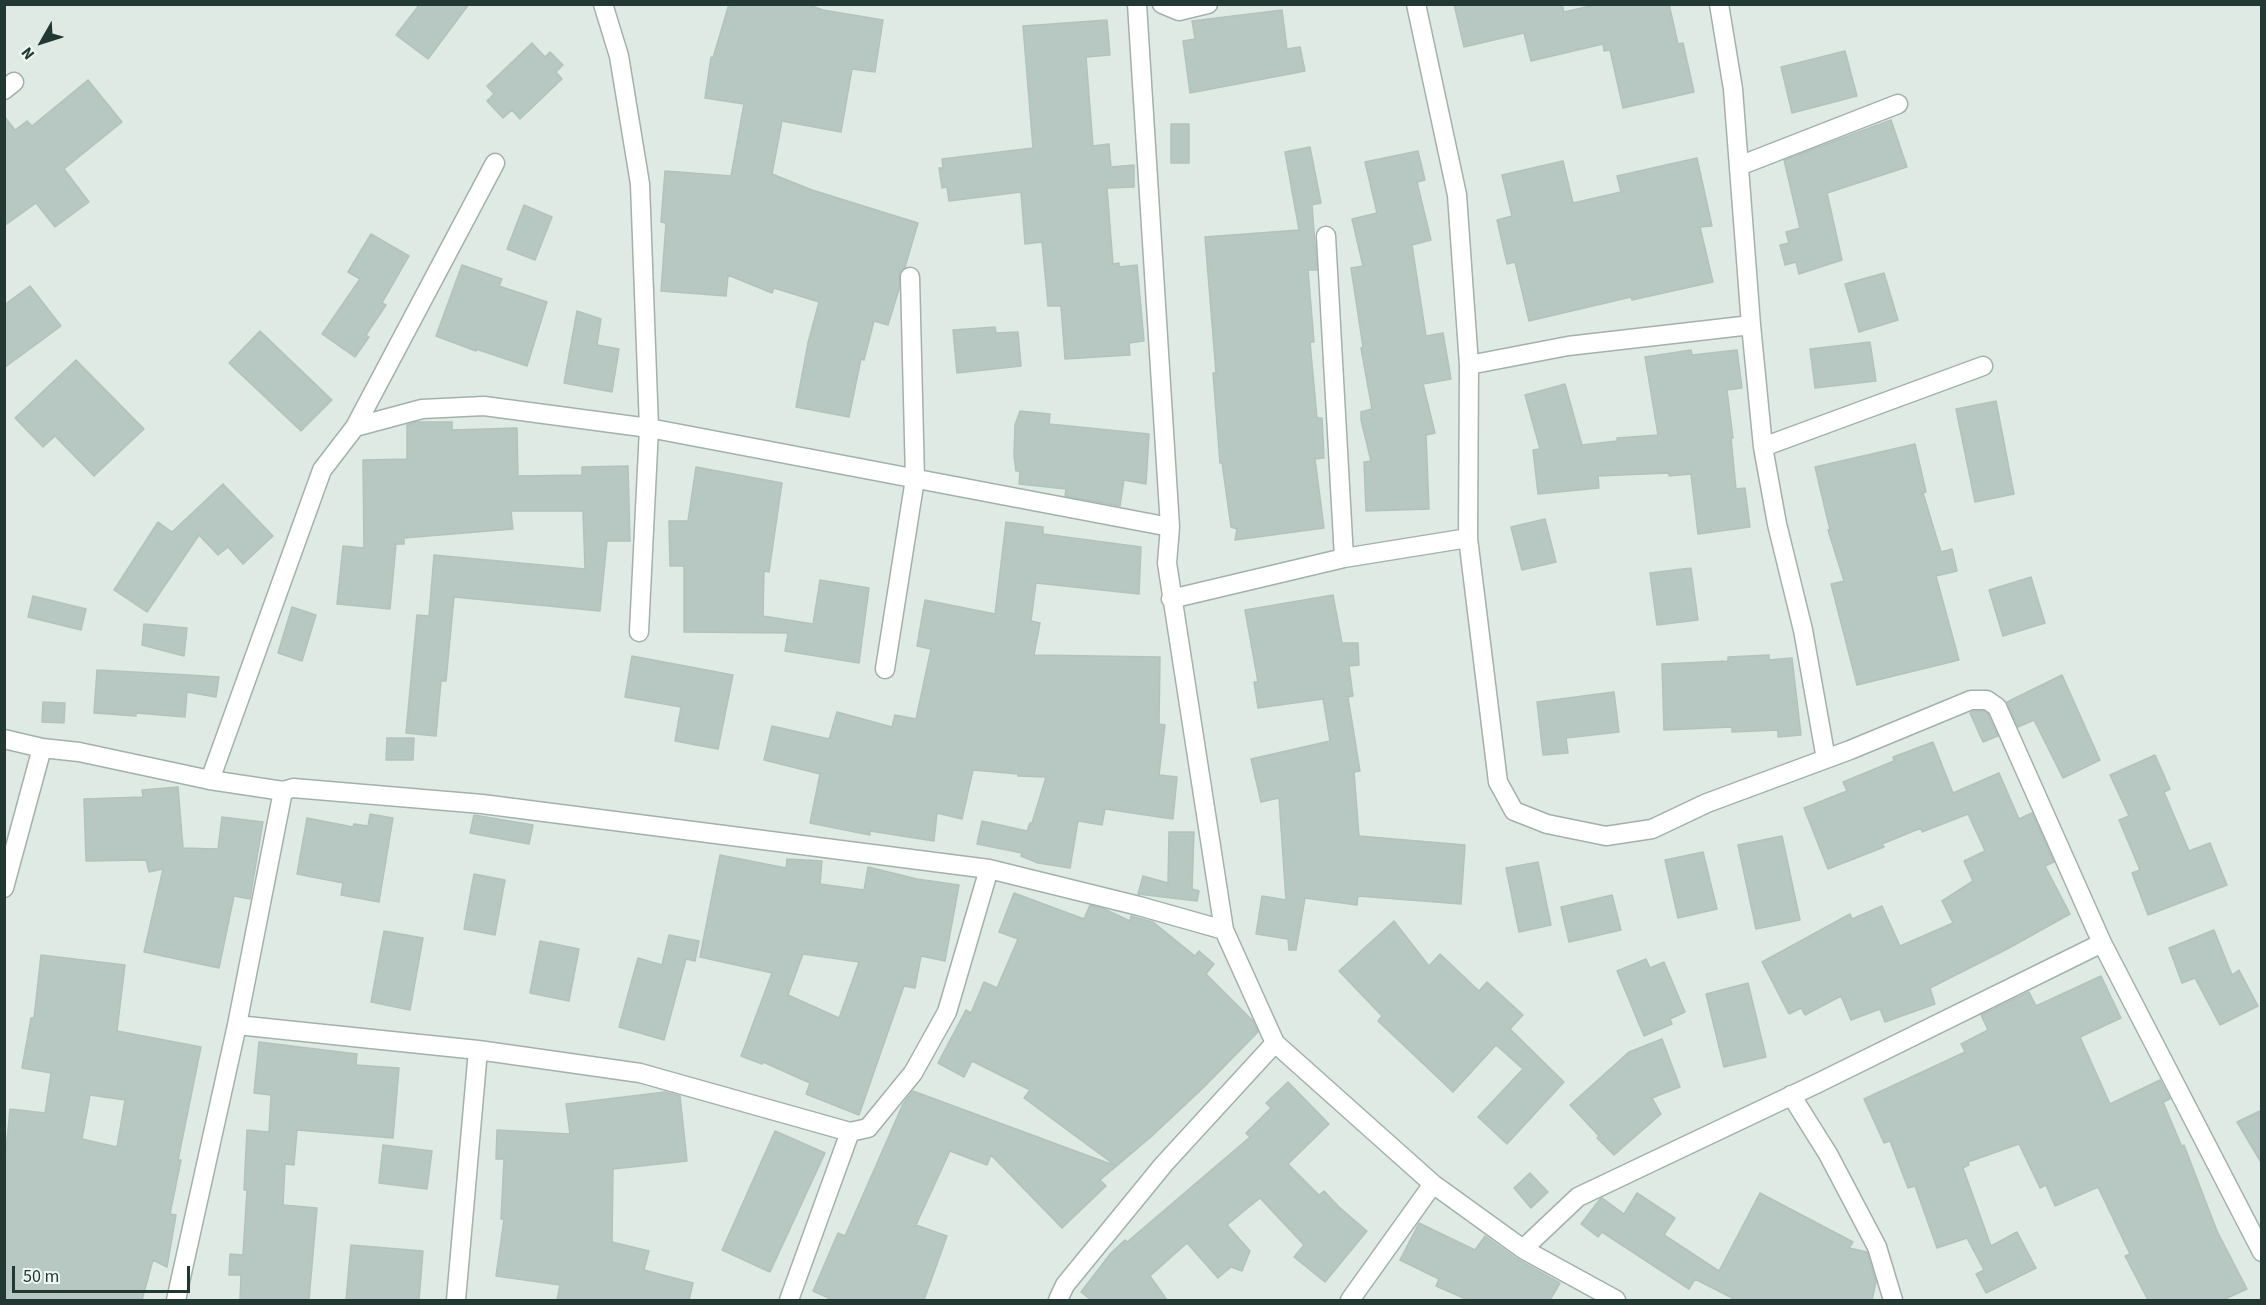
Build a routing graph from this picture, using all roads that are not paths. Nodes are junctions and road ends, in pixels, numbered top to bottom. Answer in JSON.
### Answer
{"nodes":[{"id":1,"x":603,"y":4,"type":"edge"},
{"id":2,"x":1137,"y":4,"type":"edge"},
{"id":3,"x":1162,"y":4,"type":"edge"},
{"id":4,"x":1208,"y":4,"type":"edge"},
{"id":5,"x":1416,"y":4,"type":"edge"},
{"id":6,"x":1719,"y":4,"type":"edge"},
{"id":7,"x":1898,"y":104,"type":"dead end"},
{"id":8,"x":495,"y":164,"type":"dead end"},
{"id":9,"x":1739,"y":166,"type":"junction"},
{"id":10,"x":1326,"y":236,"type":"dead end"},
{"id":11,"x":910,"y":277,"type":"dead end"},
{"id":12,"x":1750,"y":325,"type":"junction"},
{"id":13,"x":1469,"y":365,"type":"junction"},
{"id":14,"x":1983,"y":366,"type":"dead end"},
{"id":15,"x":355,"y":427,"type":"junction"},
{"id":16,"x":649,"y":428,"type":"junction"},
{"id":17,"x":1763,"y":447,"type":"junction"},
{"id":18,"x":915,"y":479,"type":"junction"},
{"id":19,"x":1170,"y":527,"type":"junction"},
{"id":20,"x":1468,"y":538,"type":"junction"},
{"id":21,"x":1344,"y":558,"type":"junction"},
{"id":22,"x":1172,"y":599,"type":"junction"},
{"id":23,"x":639,"y":632,"type":"dead end"},
{"id":24,"x":885,"y":669,"type":"dead end"},
{"id":25,"x":4,"y":740,"type":"edge"},
{"id":26,"x":42,"y":748,"type":"junction"},
{"id":27,"x":1826,"y":759,"type":"junction"},
{"id":28,"x":210,"y":780,"type":"junction"},
{"id":29,"x":283,"y":791,"type":"junction"},
{"id":30,"x":9,"y":847,"type":"edge"},
{"id":31,"x":989,"y":869,"type":"junction"},
{"id":32,"x":4,"y":888,"type":"edge"},
{"id":33,"x":1224,"y":930,"type":"junction"},
{"id":34,"x":2102,"y":943,"type":"junction"},
{"id":35,"x":237,"y":1025,"type":"junction"},
{"id":36,"x":1275,"y":1043,"type":"junction"},
{"id":37,"x":478,"y":1050,"type":"junction"},
{"id":38,"x":1791,"y":1095,"type":"junction"},
{"id":39,"x":850,"y":1132,"type":"junction"},
{"id":40,"x":1433,"y":1184,"type":"junction"},
{"id":41,"x":1523,"y":1249,"type":"junction"},
{"id":42,"x":2262,"y":1252,"type":"edge"},
{"id":43,"x":177,"y":1300,"type":"edge"},
{"id":44,"x":456,"y":1300,"type":"edge"},
{"id":45,"x":789,"y":1300,"type":"edge"},
{"id":46,"x":1058,"y":1300,"type":"edge"},
{"id":47,"x":1350,"y":1300,"type":"edge"},
{"id":48,"x":1616,"y":1300,"type":"edge"},
{"id":49,"x":1893,"y":1300,"type":"edge"}],
"edges":[{"from":1,"to":16,"type":"street"},
{"from":2,"to":19,"type":"street"},
{"from":3,"to":4,"type":"street"},
{"from":5,"to":13,"type":"street"},
{"from":6,"to":9,"type":"street"},
{"from":7,"to":9,"type":"street"},
{"from":8,"to":15,"type":"street"},
{"from":9,"to":12,"type":"street"},
{"from":10,"to":21,"type":"street"},
{"from":11,"to":18,"type":"street"},
{"from":12,"to":13,"type":"street"},
{"from":12,"to":17,"type":"street"},
{"from":13,"to":20,"type":"street"},
{"from":14,"to":17,"type":"street"},
{"from":15,"to":16,"type":"street"},
{"from":15,"to":28,"type":"street"},
{"from":16,"to":18,"type":"street"},
{"from":16,"to":23,"type":"street"},
{"from":17,"to":27,"type":"street"},
{"from":18,"to":19,"type":"street"},
{"from":18,"to":24,"type":"street"},
{"from":19,"to":22,"type":"street"},
{"from":20,"to":21,"type":"street"},
{"from":20,"to":27,"type":"street"},
{"from":21,"to":22,"type":"street"},
{"from":22,"to":33,"type":"street"},
{"from":25,"to":26,"type":"street"},
{"from":26,"to":28,"type":"street"},
{"from":26,"to":30,"type":"street"},
{"from":27,"to":34,"type":"street"},
{"from":28,"to":29,"type":"street"},
{"from":29,"to":31,"type":"street"},
{"from":29,"to":35,"type":"street"},
{"from":30,"to":32,"type":"street"},
{"from":31,"to":33,"type":"street"},
{"from":31,"to":39,"type":"street"},
{"from":33,"to":36,"type":"street"},
{"from":34,"to":38,"type":"street"},
{"from":34,"to":42,"type":"street"},
{"from":35,"to":37,"type":"street"},
{"from":35,"to":43,"type":"street"},
{"from":36,"to":40,"type":"street"},
{"from":36,"to":46,"type":"street"},
{"from":37,"to":39,"type":"street"},
{"from":37,"to":44,"type":"street"},
{"from":38,"to":41,"type":"street"},
{"from":38,"to":49,"type":"street"},
{"from":39,"to":45,"type":"street"},
{"from":40,"to":41,"type":"street"},
{"from":40,"to":47,"type":"street"},
{"from":41,"to":48,"type":"street"}]}
